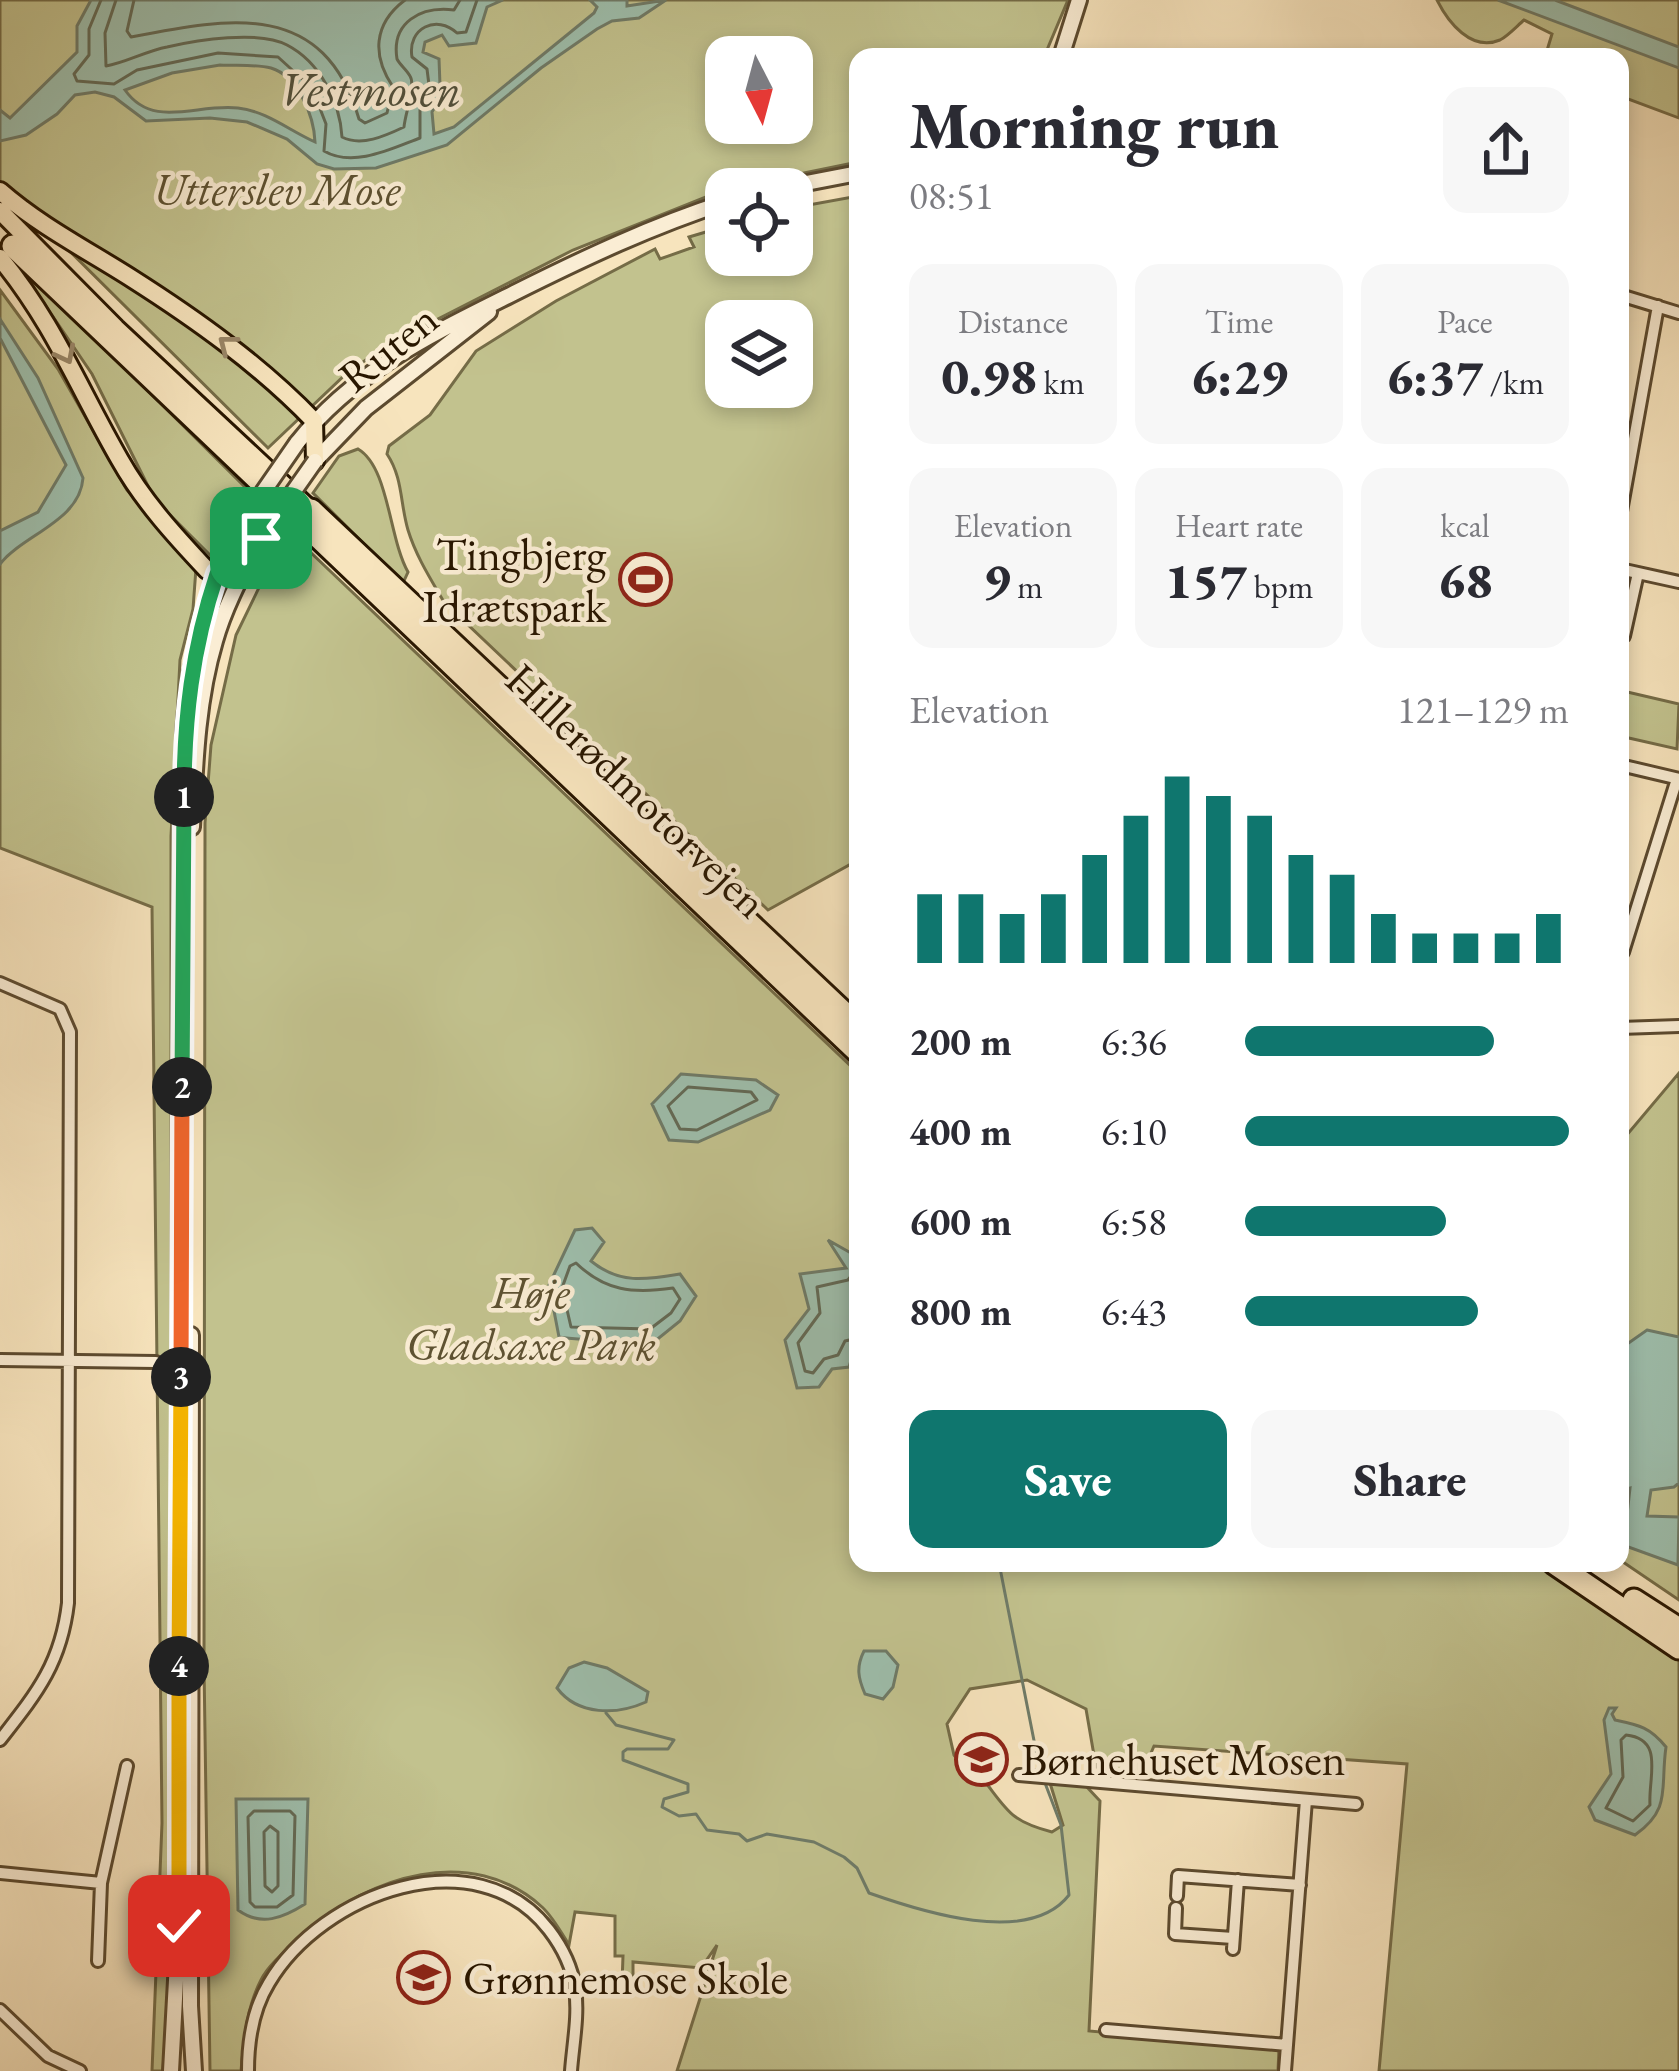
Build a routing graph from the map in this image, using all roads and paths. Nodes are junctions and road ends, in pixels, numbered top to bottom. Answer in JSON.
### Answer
{"nodes":[{"id":1,"x":1079,"y":0,"type":"edge"},
{"id":2,"x":1064,"y":48,"type":"edge"},
{"id":3,"x":849,"y":175,"type":"edge"},
{"id":4,"x":813,"y":182,"type":"edge"},
{"id":5,"x":0,"y":190,"type":"edge"},
{"id":6,"x":705,"y":209,"type":"edge"},
{"id":7,"x":0,"y":211,"type":"edge"},
{"id":8,"x":4,"y":246,"type":"edge"},
{"id":9,"x":512,"y":294,"type":"junction"},
{"id":10,"x":1629,"y":298,"type":"edge"},
{"id":11,"x":1658,"y":306,"type":"junction"},
{"id":12,"x":1679,"y":313,"type":"edge"},
{"id":13,"x":314,"y":421,"type":"junction"},
{"id":14,"x":315,"y":461,"type":"junction"},
{"id":15,"x":1629,"y":467,"type":"edge"},
{"id":16,"x":310,"y":510,"type":"joint"},
{"id":17,"x":248,"y":564,"type":"junction"},
{"id":18,"x":1629,"y":571,"type":"edge"},
{"id":19,"x":1638,"y":573,"type":"junction"},
{"id":20,"x":217,"y":574,"type":"junction"},
{"id":21,"x":1679,"y":582,"type":"edge"},
{"id":22,"x":1629,"y":614,"type":"edge"},
{"id":23,"x":1629,"y":768,"type":"edge"},
{"id":24,"x":1678,"y":779,"type":"edge"},
{"id":25,"x":1629,"y":933,"type":"edge"},
{"id":26,"x":0,"y":983,"type":"edge"},
{"id":27,"x":849,"y":1018,"type":"edge"},
{"id":28,"x":1679,"y":1026,"type":"edge"},
{"id":29,"x":1629,"y":1028,"type":"edge"},
{"id":30,"x":849,"y":1044,"type":"edge"},
{"id":31,"x":0,"y":1360,"type":"edge"},
{"id":32,"x":68,"y":1360,"type":"junction"},
{"id":33,"x":157,"y":1362,"type":"dead end"},
{"id":34,"x":1567,"y":1572,"type":"edge"},
{"id":35,"x":1593,"y":1572,"type":"edge"},
{"id":36,"x":1679,"y":1629,"type":"edge"},
{"id":37,"x":1679,"y":1648,"type":"edge"},
{"id":38,"x":0,"y":1740,"type":"edge"},
{"id":39,"x":127,"y":1766,"type":"dead end"},
{"id":40,"x":1019,"y":1775,"type":"dead end"},
{"id":41,"x":1306,"y":1800,"type":"junction"},
{"id":42,"x":1356,"y":1804,"type":"dead end"},
{"id":43,"x":0,"y":1873,"type":"edge"},
{"id":44,"x":1238,"y":1880,"type":"junction"},
{"id":45,"x":101,"y":1883,"type":"junction"},
{"id":46,"x":1300,"y":1885,"type":"junction"},
{"id":47,"x":98,"y":1961,"type":"dead end"},
{"id":48,"x":0,"y":2010,"type":"edge"},
{"id":49,"x":1106,"y":2030,"type":"dead end"},
{"id":50,"x":1287,"y":2045,"type":"junction"},
{"id":51,"x":78,"y":2071,"type":"edge"},
{"id":52,"x":171,"y":2071,"type":"edge"},
{"id":53,"x":194,"y":2071,"type":"edge"},
{"id":54,"x":248,"y":2071,"type":"edge"},
{"id":55,"x":571,"y":2071,"type":"edge"},
{"id":56,"x":1285,"y":2071,"type":"edge"}],
"edges":[{"from":1,"to":2,"type":"street"},
{"from":3,"to":4,"type":"street"},
{"from":13,"to":5,"type":"main road","one_way":true},
{"from":6,"to":9,"type":"street","name":"Ruten"},
{"from":7,"to":16,"type":"main road","name":"Hillerødmotorvejen"},
{"from":8,"to":20,"type":"main road","one_way":true},
{"from":8,"to":30,"type":"highway","name":"Hillerødmotorvejen"},
{"from":9,"to":13,"type":"street","name":"Ruten"},
{"from":9,"to":14,"type":"street","name":"Ruten"},
{"from":10,"to":11,"type":"street"},
{"from":11,"to":12,"type":"street"},
{"from":11,"to":15,"type":"street"},
{"from":13,"to":14,"type":"main road"},
{"from":13,"to":20,"type":"street","name":"Ruten","bridge":true},
{"from":14,"to":17,"type":"street","name":"Ruten","bridge":true},
{"from":16,"to":27,"type":"highway","name":"Hillerødmotorvejen"},
{"from":17,"to":20,"type":"street"},
{"from":17,"to":53,"type":"street","name":"Ruten"},
{"from":18,"to":19,"type":"street"},
{"from":19,"to":21,"type":"street"},
{"from":19,"to":22,"type":"street"},
{"from":20,"to":52,"type":"street","name":"Ruten"},
{"from":23,"to":24,"type":"street"},
{"from":24,"to":25,"type":"street"},
{"from":26,"to":32,"type":"street"},
{"from":28,"to":29,"type":"street"},
{"from":31,"to":32,"type":"street"},
{"from":32,"to":33,"type":"street"},
{"from":32,"to":38,"type":"street"},
{"from":34,"to":37,"type":"highway"},
{"from":35,"to":36,"type":"highway"},
{"from":39,"to":45,"type":"street"},
{"from":40,"to":41,"type":"street"},
{"from":41,"to":42,"type":"street"},
{"from":41,"to":46,"type":"street"},
{"from":43,"to":45,"type":"street"},
{"from":44,"to":44,"type":"street"},
{"from":44,"to":46,"type":"street"},
{"from":45,"to":47,"type":"street"},
{"from":46,"to":50,"type":"street"},
{"from":48,"to":51,"type":"street"},
{"from":49,"to":50,"type":"street"},
{"from":50,"to":56,"type":"street"},
{"from":54,"to":55,"type":"street"}]}
